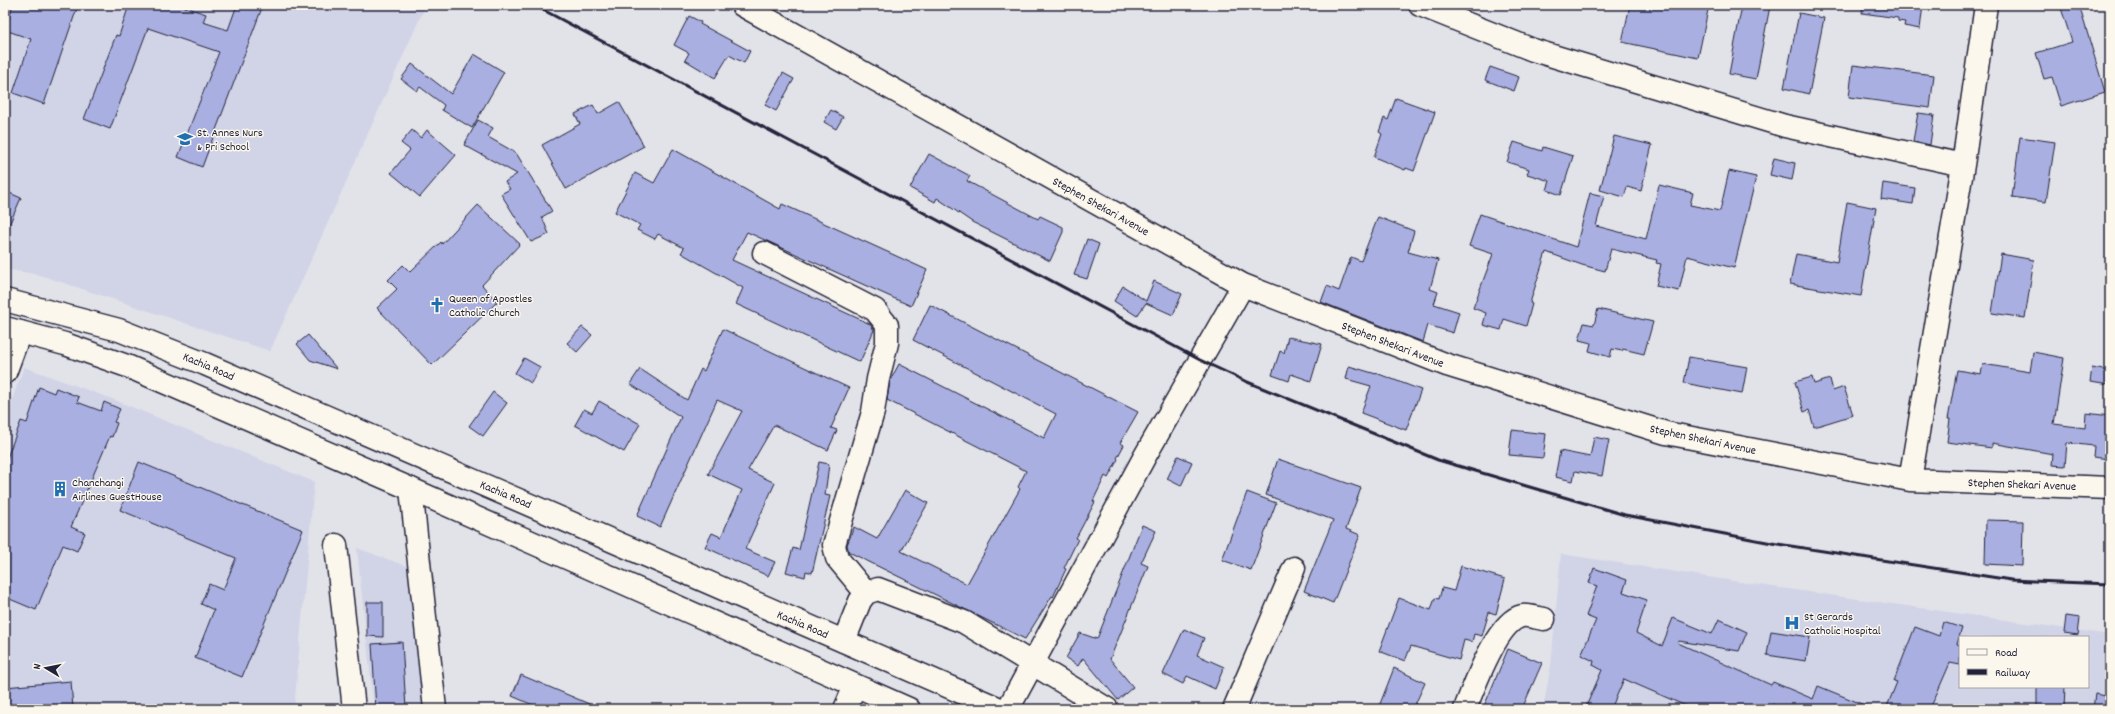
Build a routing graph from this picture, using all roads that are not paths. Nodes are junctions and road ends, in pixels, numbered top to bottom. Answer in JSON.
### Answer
{"nodes":[{"id":1,"x":1420,"y":5,"type":"edge"},
{"id":2,"x":1986,"y":5,"type":"edge"},
{"id":3,"x":747,"y":6,"type":"edge"},
{"id":4,"x":1964,"y":165,"type":"junction"},
{"id":5,"x":764,"y":253,"type":"dead end"},
{"id":6,"x":1242,"y":285,"type":"junction"},
{"id":7,"x":5,"y":300,"type":"edge"},
{"id":8,"x":13,"y":330,"type":"edge"},
{"id":9,"x":5,"y":373,"type":"edge"},
{"id":10,"x":1910,"y":480,"type":"junction"},
{"id":11,"x":2110,"y":488,"type":"edge"},
{"id":12,"x":411,"y":489,"type":"junction"},
{"id":13,"x":336,"y":545,"type":"dead end"},
{"id":14,"x":1294,"y":568,"type":"dead end"},
{"id":15,"x":866,"y":593,"type":"junction"},
{"id":16,"x":1544,"y":619,"type":"dead end"},
{"id":17,"x":844,"y":641,"type":"junction"},
{"id":18,"x":1033,"y":664,"type":"junction"},
{"id":19,"x":855,"y":686,"type":"junction"},
{"id":20,"x":354,"y":709,"type":"edge"},
{"id":21,"x":435,"y":709,"type":"edge"},
{"id":22,"x":846,"y":709,"type":"edge"},
{"id":23,"x":909,"y":709,"type":"edge"},
{"id":24,"x":1000,"y":709,"type":"edge"},
{"id":25,"x":1008,"y":709,"type":"edge"},
{"id":26,"x":1107,"y":709,"type":"edge"},
{"id":27,"x":1234,"y":709,"type":"edge"},
{"id":28,"x":1465,"y":709,"type":"edge"}],
"edges":[{"from":1,"to":4,"type":"street"},
{"from":2,"to":4,"type":"street"},
{"from":3,"to":6,"type":"street","name":"Stephen Shekari Avenue"},
{"from":4,"to":10,"type":"street"},
{"from":5,"to":15,"type":"street"},
{"from":6,"to":10,"type":"street","name":"Stephen Shekari Avenue"},
{"from":6,"to":18,"type":"street"},
{"from":7,"to":17,"type":"street","name":"Kachia Road"},
{"from":8,"to":9,"type":"street"},
{"from":8,"to":12,"type":"street"},
{"from":10,"to":11,"type":"street","name":"Stephen Shekari Avenue"},
{"from":12,"to":19,"type":"street"},
{"from":12,"to":21,"type":"street"},
{"from":13,"to":20,"type":"street"},
{"from":14,"to":27,"type":"street"},
{"from":15,"to":17,"type":"street"},
{"from":15,"to":18,"type":"street"},
{"from":16,"to":28,"type":"street"},
{"from":17,"to":24,"type":"street","name":"Kachia Road"},
{"from":18,"to":25,"type":"street"},
{"from":18,"to":26,"type":"street"},
{"from":19,"to":22,"type":"street"},
{"from":19,"to":23,"type":"street"}]}
